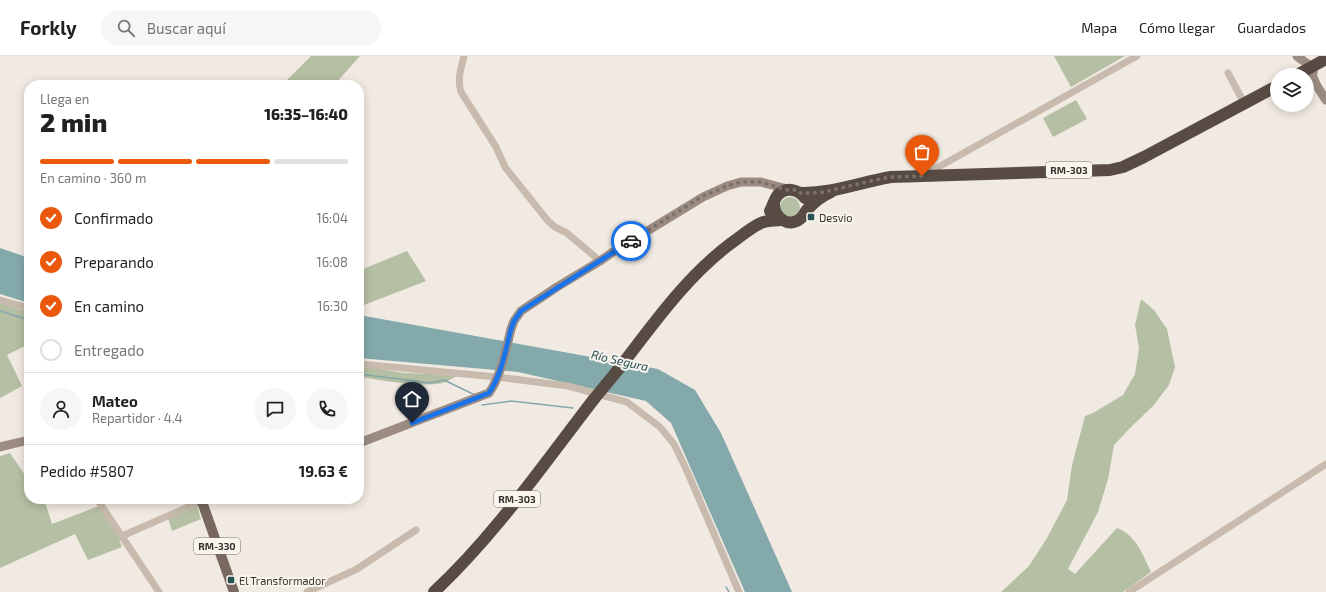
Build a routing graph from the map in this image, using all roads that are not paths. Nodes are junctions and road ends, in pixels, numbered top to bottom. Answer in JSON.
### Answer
{"nodes":[{"id":1,"x":464,"y":56,"type":"edge"},
{"id":2,"x":1137,"y":56,"type":"edge"},
{"id":3,"x":1293,"y":56,"type":"edge"},
{"id":4,"x":1297,"y":56,"type":"edge"},
{"id":5,"x":1326,"y":59,"type":"edge"},
{"id":6,"x":1296,"y":68,"type":"edge"},
{"id":7,"x":1305,"y":68,"type":"edge"},
{"id":8,"x":1314,"y":69,"type":"edge"},
{"id":9,"x":1228,"y":73,"type":"dead end"},
{"id":10,"x":1314,"y":81,"type":"edge"},
{"id":11,"x":1270,"y":90,"type":"edge"},
{"id":12,"x":1324,"y":97,"type":"edge"},
{"id":13,"x":1244,"y":103,"type":"junction"},
{"id":14,"x":922,"y":176,"type":"junction"},
{"id":15,"x":768,"y":184,"type":"junction"},
{"id":16,"x":841,"y":188,"type":"junction"},
{"id":17,"x":787,"y":190,"type":"junction"},
{"id":18,"x":800,"y":193,"type":"junction"},
{"id":19,"x":774,"y":202,"type":"junction"},
{"id":20,"x":806,"y":212,"type":"junction"},
{"id":21,"x":782,"y":220,"type":"junction"},
{"id":22,"x":761,"y":223,"type":"junction"},
{"id":23,"x":600,"y":261,"type":"junction"},
{"id":24,"x":0,"y":300,"type":"edge"},
{"id":25,"x":24,"y":307,"type":"edge"},
{"id":26,"x":364,"y":364,"type":"edge"},
{"id":27,"x":497,"y":377,"type":"junction"},
{"id":28,"x":24,"y":441,"type":"edge"},
{"id":29,"x":364,"y":441,"type":"edge"},
{"id":30,"x":0,"y":447,"type":"edge"},
{"id":31,"x":1326,"y":464,"type":"edge"},
{"id":32,"x":100,"y":504,"type":"edge"},
{"id":33,"x":192,"y":504,"type":"edge"},
{"id":34,"x":202,"y":504,"type":"edge"},
{"id":35,"x":416,"y":530,"type":"dead end"},
{"id":36,"x":122,"y":536,"type":"junction"},
{"id":37,"x":159,"y":592,"type":"edge"},
{"id":38,"x":234,"y":592,"type":"edge"},
{"id":39,"x":307,"y":592,"type":"edge"},
{"id":40,"x":434,"y":592,"type":"edge"},
{"id":41,"x":739,"y":592,"type":"edge"},
{"id":42,"x":1129,"y":592,"type":"edge"}],
"edges":[{"from":1,"to":23,"type":"street"},
{"from":2,"to":14,"type":"street"},
{"from":3,"to":6,"type":"street"},
{"from":4,"to":7,"type":"street"},
{"from":5,"to":8,"type":"highway"},
{"from":9,"to":13,"type":"street"},
{"from":10,"to":12,"type":"street"},
{"from":11,"to":13,"type":"highway","number":"RM-303"},
{"from":13,"to":14,"type":"highway","number":"RM-303"},
{"from":14,"to":16,"type":"highway","number":"RM-303"},
{"from":15,"to":17,"type":"street"},
{"from":15,"to":19,"type":"street"},
{"from":15,"to":23,"type":"street"},
{"from":16,"to":18,"type":"highway","number":"RM-303"},
{"from":16,"to":20,"type":"highway","number":"RM-303"},
{"from":17,"to":18,"type":"highway","number":"RM-303"},
{"from":17,"to":19,"type":"highway","number":"RM-303"},
{"from":18,"to":20,"type":"highway"},
{"from":19,"to":21,"type":"highway"},
{"from":19,"to":22,"type":"highway","number":"RM-303"},
{"from":20,"to":21,"type":"highway","number":"RM-303"},
{"from":21,"to":22,"type":"highway","number":"RM-303"},
{"from":22,"to":40,"type":"highway","number":"RM-303","bridge":true},
{"from":23,"to":27,"type":"street"},
{"from":24,"to":25,"type":"street"},
{"from":26,"to":27,"type":"street"},
{"from":27,"to":29,"type":"street"},
{"from":27,"to":41,"type":"street"},
{"from":28,"to":30,"type":"street"},
{"from":31,"to":42,"type":"street"},
{"from":32,"to":36,"type":"street"},
{"from":33,"to":36,"type":"street"},
{"from":34,"to":38,"type":"main road","number":"RM-330"},
{"from":35,"to":39,"type":"street"},
{"from":36,"to":37,"type":"street"}]}
